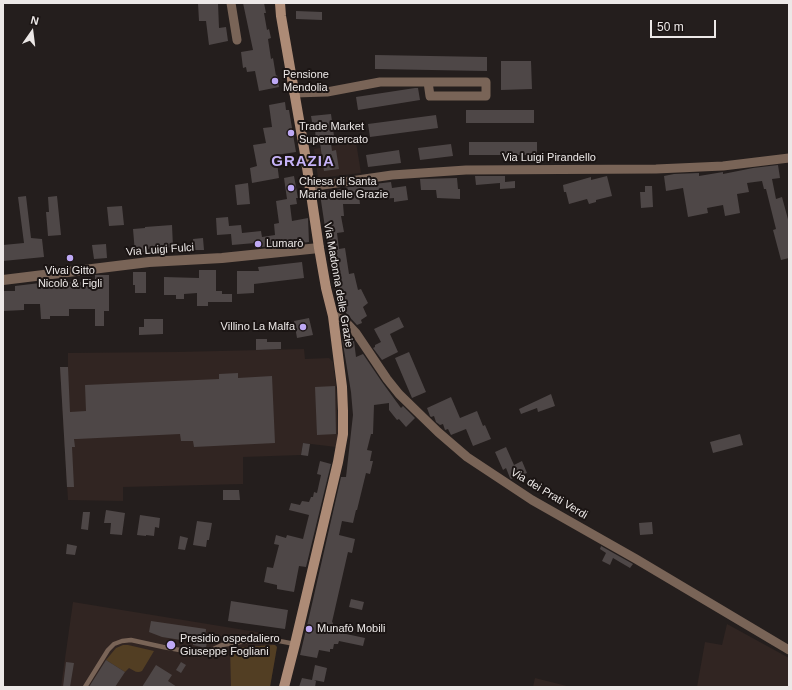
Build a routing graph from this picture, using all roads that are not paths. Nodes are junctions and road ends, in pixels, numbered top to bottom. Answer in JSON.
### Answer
{"nodes":[{"id":1,"x":230,"y":3,"type":"edge"},
{"id":2,"x":280,"y":3,"type":"edge"},
{"id":3,"x":237,"y":40,"type":"dead end"},
{"id":4,"x":428,"y":82,"type":"junction"},
{"id":5,"x":294,"y":93,"type":"junction"},
{"id":6,"x":789,"y":158,"type":"edge"},
{"id":7,"x":309,"y":187,"type":"junction"},
{"id":8,"x":319,"y":248,"type":"junction"},
{"id":9,"x":3,"y":280,"type":"edge"},
{"id":10,"x":333,"y":316,"type":"junction"},
{"id":11,"x":295,"y":644,"type":"junction"},
{"id":12,"x":789,"y":650,"type":"edge"},
{"id":13,"x":85,"y":687,"type":"edge"},
{"id":14,"x":284,"y":687,"type":"edge"}],
"edges":[{"from":1,"to":3,"type":"street"},
{"from":2,"to":5,"type":"main road","name":"Via Madonna delle Grazie"},
{"from":4,"to":4,"type":"street"},
{"from":4,"to":5,"type":"street"},
{"from":5,"to":7,"type":"main road","name":"Via Madonna delle Grazie"},
{"from":6,"to":7,"type":"street","name":"Via Luigi Pirandello"},
{"from":7,"to":8,"type":"main road","name":"Via Madonna delle Grazie"},
{"from":8,"to":9,"type":"street","name":"Via Luigi Fulci"},
{"from":8,"to":10,"type":"main road","name":"Via Madonna delle Grazie"},
{"from":10,"to":11,"type":"main road","name":"Via Madonna delle Grazie"},
{"from":10,"to":12,"type":"street","name":"Via dei Prati Verdi"},
{"from":11,"to":13,"type":"lane"},
{"from":11,"to":14,"type":"main road","name":"Via Madonna delle Grazie"}]}
